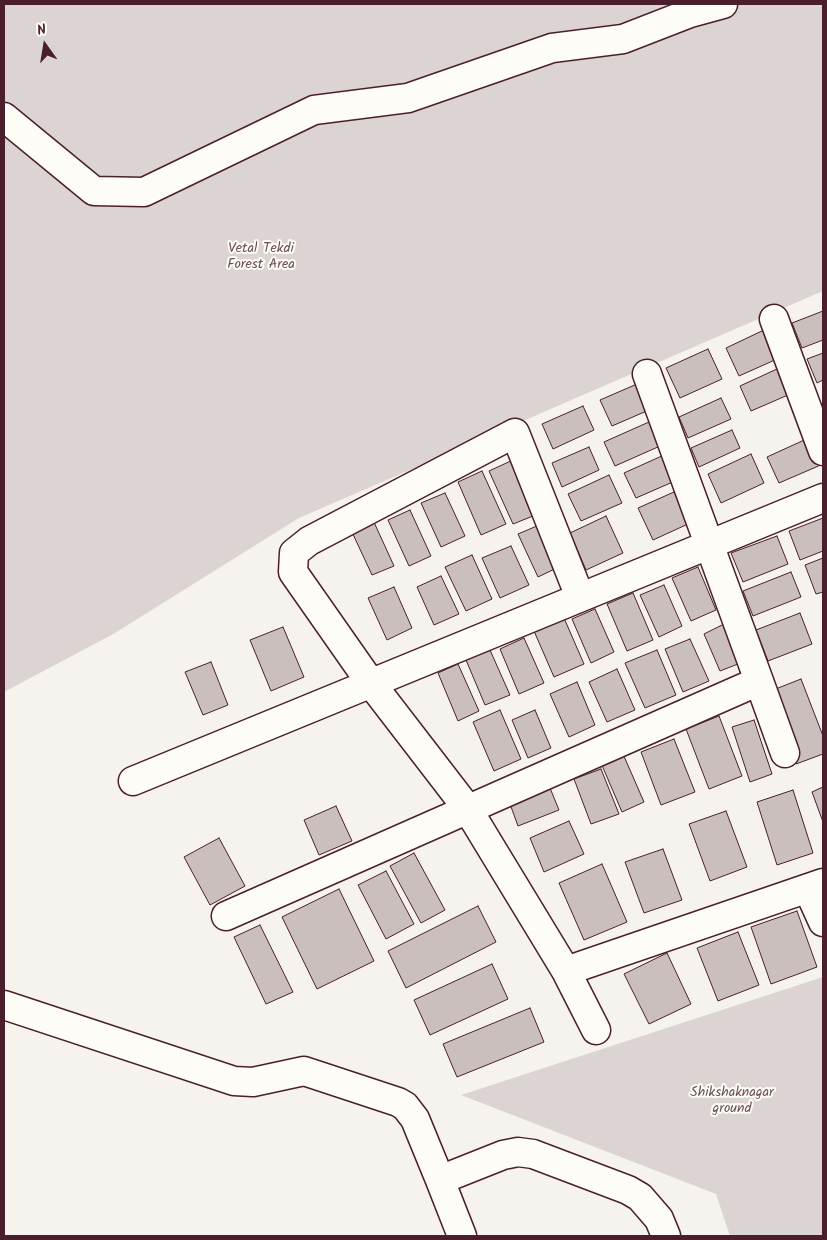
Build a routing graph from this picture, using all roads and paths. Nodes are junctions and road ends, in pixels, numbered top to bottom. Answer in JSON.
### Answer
{"nodes":[{"id":1,"x":723,"y":4,"type":"edge"},
{"id":2,"x":4,"y":117,"type":"edge"},
{"id":3,"x":774,"y":319,"type":"dead end"},
{"id":4,"x":647,"y":374,"type":"dead end"},
{"id":5,"x":823,"y":451,"type":"edge"},
{"id":6,"x":823,"y":498,"type":"edge"},
{"id":7,"x":710,"y":544,"type":"junction"},
{"id":8,"x":580,"y":597,"type":"junction"},
{"id":9,"x":759,"y":681,"type":"junction"},
{"id":10,"x":370,"y":682,"type":"junction"},
{"id":11,"x":785,"y":753,"type":"dead end"},
{"id":12,"x":133,"y":780,"type":"dead end"},
{"id":13,"x":467,"y":808,"type":"junction"},
{"id":14,"x":816,"y":886,"type":"edge"},
{"id":15,"x":226,"y":916,"type":"dead end"},
{"id":16,"x":823,"y":922,"type":"edge"},
{"id":17,"x":566,"y":971,"type":"junction"},
{"id":18,"x":4,"y":1004,"type":"edge"},
{"id":19,"x":596,"y":1030,"type":"dead end"},
{"id":20,"x":440,"y":1180,"type":"junction"},
{"id":21,"x":462,"y":1236,"type":"edge"},
{"id":22,"x":666,"y":1236,"type":"edge"}],
"edges":[{"from":1,"to":2,"type":"street"},
{"from":3,"to":5,"type":"street"},
{"from":4,"to":7,"type":"street"},
{"from":6,"to":7,"type":"street"},
{"from":7,"to":8,"type":"street"},
{"from":7,"to":9,"type":"street"},
{"from":8,"to":10,"type":"street"},
{"from":8,"to":10,"type":"street"},
{"from":9,"to":11,"type":"street"},
{"from":9,"to":13,"type":"street"},
{"from":10,"to":12,"type":"street"},
{"from":10,"to":13,"type":"street"},
{"from":13,"to":15,"type":"street"},
{"from":13,"to":17,"type":"street"},
{"from":14,"to":16,"type":"street"},
{"from":14,"to":17,"type":"street"},
{"from":17,"to":19,"type":"street"},
{"from":18,"to":20,"type":"street"},
{"from":20,"to":21,"type":"street"},
{"from":20,"to":22,"type":"street"}]}
